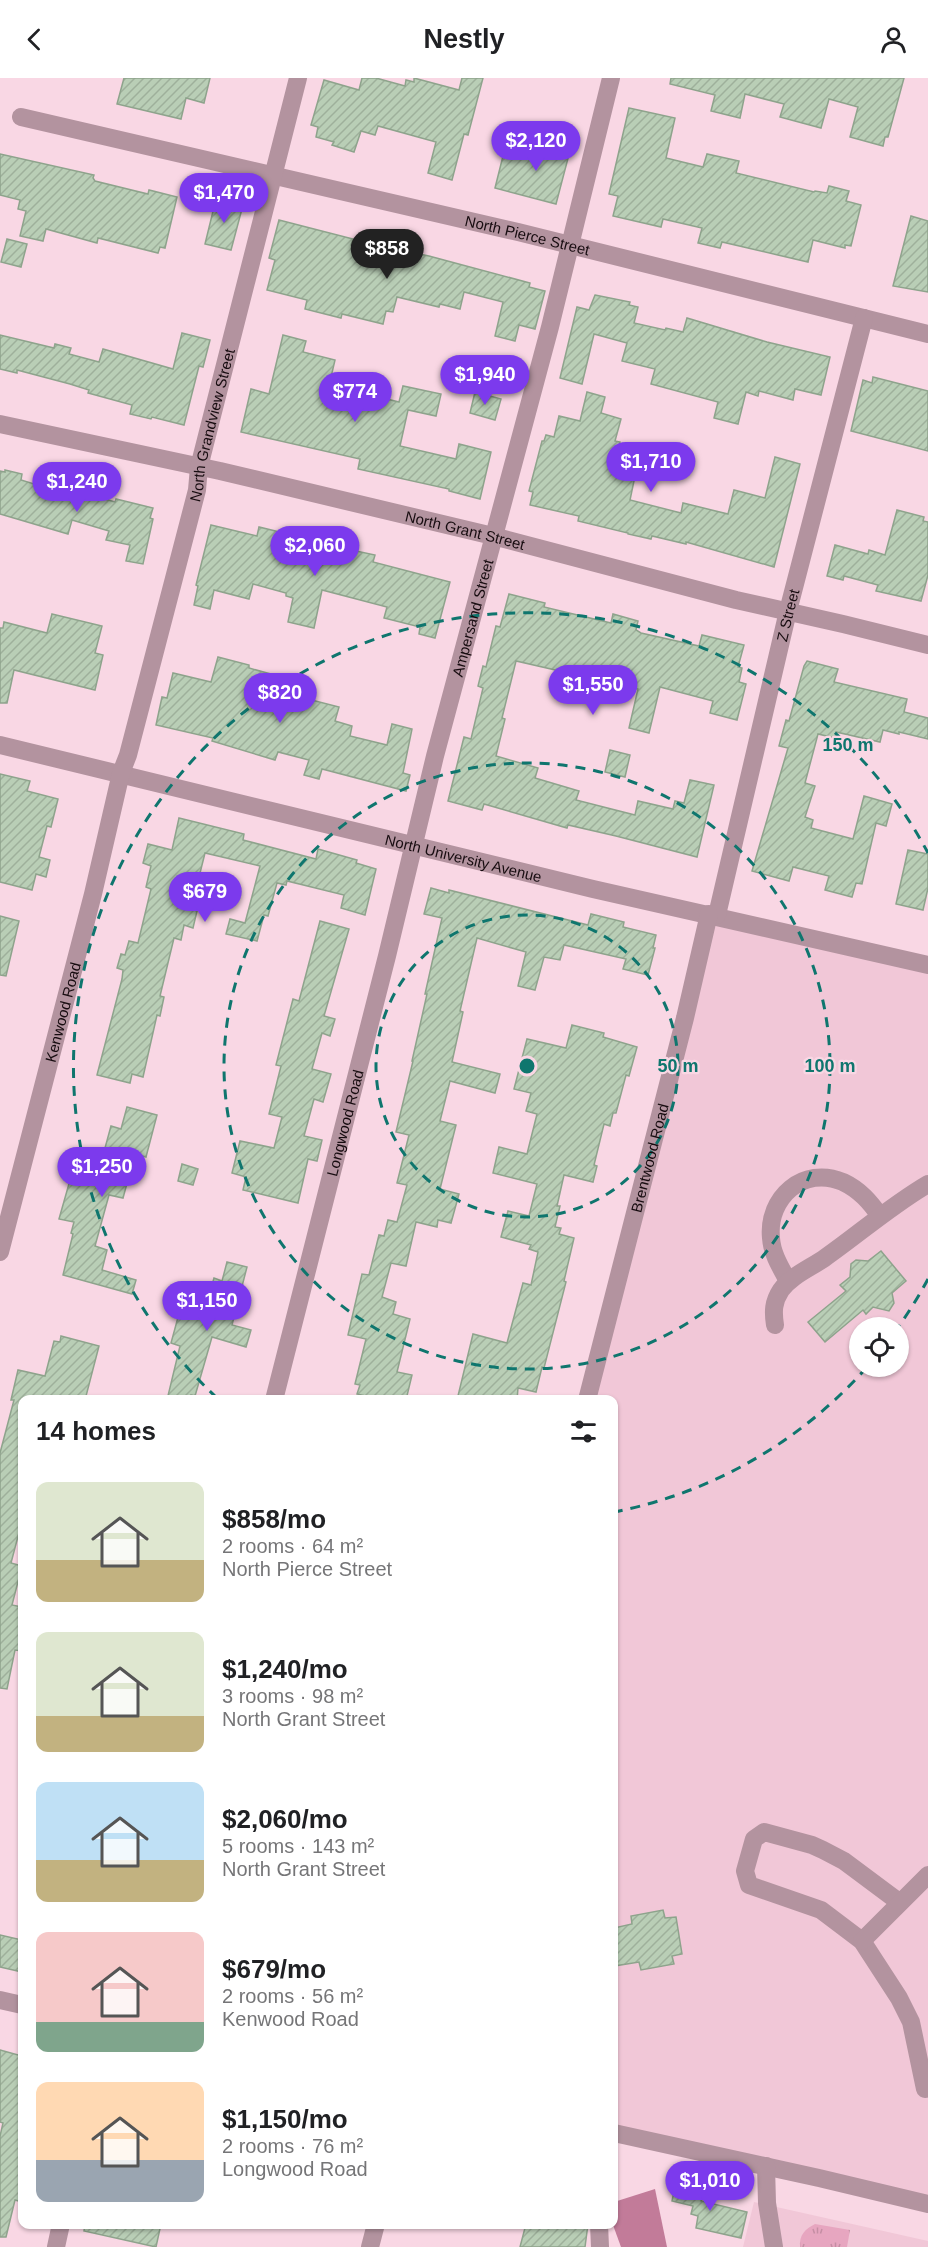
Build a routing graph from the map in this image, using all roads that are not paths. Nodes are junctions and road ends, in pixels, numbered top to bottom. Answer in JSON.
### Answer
{"nodes":[{"id":1,"x":298,"y":78,"type":"edge"},
{"id":2,"x":611,"y":78,"type":"edge"},
{"id":3,"x":21,"y":117,"type":"dead end"},
{"id":4,"x":272,"y":173,"type":"junction"},
{"id":5,"x":569,"y":246,"type":"junction"},
{"id":6,"x":864,"y":318,"type":"junction"},
{"id":7,"x":928,"y":334,"type":"edge"},
{"id":8,"x":0,"y":424,"type":"edge"},
{"id":9,"x":198,"y":467,"type":"junction"},
{"id":10,"x":493,"y":536,"type":"junction"},
{"id":11,"x":788,"y":611,"type":"junction"},
{"id":12,"x":928,"y":645,"type":"edge"},
{"id":13,"x":0,"y":744,"type":"edge"},
{"id":14,"x":121,"y":773,"type":"junction"},
{"id":15,"x":412,"y":845,"type":"junction"},
{"id":16,"x":713,"y":915,"type":"junction"},
{"id":17,"x":928,"y":965,"type":"edge"},
{"id":18,"x":928,"y":1184,"type":"edge"},
{"id":19,"x":880,"y":1216,"type":"junction"},
{"id":20,"x":0,"y":1252,"type":"edge"},
{"id":21,"x":788,"y":1281,"type":"junction"},
{"id":22,"x":775,"y":1325,"type":"dead end"},
{"id":23,"x":275,"y":1395,"type":"edge"},
{"id":24,"x":588,"y":1395,"type":"edge"},
{"id":25,"x":928,"y":1875,"type":"edge"},
{"id":26,"x":899,"y":1902,"type":"junction"},
{"id":27,"x":862,"y":1941,"type":"junction"},
{"id":28,"x":0,"y":2000,"type":"edge"},
{"id":29,"x":18,"y":2004,"type":"edge"},
{"id":30,"x":925,"y":2089,"type":"dead end"},
{"id":31,"x":618,"y":2134,"type":"edge"},
{"id":32,"x":766,"y":2166,"type":"junction"},
{"id":33,"x":928,"y":2204,"type":"edge"},
{"id":34,"x":60,"y":2229,"type":"edge"},
{"id":35,"x":375,"y":2229,"type":"edge"},
{"id":36,"x":599,"y":2229,"type":"edge"},
{"id":37,"x":373,"y":2246,"type":"edge"},
{"id":38,"x":56,"y":2247,"type":"edge"},
{"id":39,"x":600,"y":2247,"type":"edge"},
{"id":40,"x":774,"y":2247,"type":"edge"}],
"edges":[{"from":1,"to":4,"type":"street","name":"North Grandview Street"},
{"from":2,"to":5,"type":"street","name":"Ampersand Street"},
{"from":3,"to":4,"type":"street","name":"North Pierce Street"},
{"from":4,"to":5,"type":"street","name":"North Pierce Street"},
{"from":4,"to":9,"type":"street","name":"North Grandview Street"},
{"from":5,"to":6,"type":"street","name":"North Pierce Street"},
{"from":5,"to":10,"type":"street","name":"Ampersand Street"},
{"from":6,"to":7,"type":"street","name":"North Pierce Street"},
{"from":6,"to":11,"type":"street","name":"Z Street"},
{"from":8,"to":9,"type":"street","name":"North Grant Street"},
{"from":9,"to":10,"type":"street","name":"North Grant Street"},
{"from":9,"to":14,"type":"street","name":"North Grandview Street"},
{"from":10,"to":11,"type":"street","name":"North Grant Street"},
{"from":10,"to":15,"type":"street","name":"Ampersand Street"},
{"from":11,"to":12,"type":"street","name":"North Grant Street"},
{"from":11,"to":16,"type":"street","name":"Z Street"},
{"from":13,"to":14,"type":"street","name":"North University Avenue"},
{"from":14,"to":15,"type":"street","name":"North University Avenue"},
{"from":14,"to":20,"type":"street","name":"Kenwood Road"},
{"from":15,"to":16,"type":"street","name":"North University Avenue"},
{"from":15,"to":23,"type":"street","name":"Longwood Road"},
{"from":16,"to":17,"type":"street","name":"North University Avenue"},
{"from":16,"to":24,"type":"street","name":"Brentwood Road"},
{"from":18,"to":19,"type":"street"},
{"from":19,"to":21,"type":"street"},
{"from":19,"to":21,"type":"street"},
{"from":21,"to":22,"type":"street"},
{"from":25,"to":26,"type":"street"},
{"from":26,"to":27,"type":"street"},
{"from":26,"to":27,"type":"street"},
{"from":27,"to":30,"type":"street"},
{"from":28,"to":29,"type":"street"},
{"from":31,"to":32,"type":"street"},
{"from":32,"to":33,"type":"street"},
{"from":32,"to":40,"type":"street"},
{"from":34,"to":38,"type":"street"},
{"from":35,"to":37,"type":"street"},
{"from":36,"to":39,"type":"street"}]}
